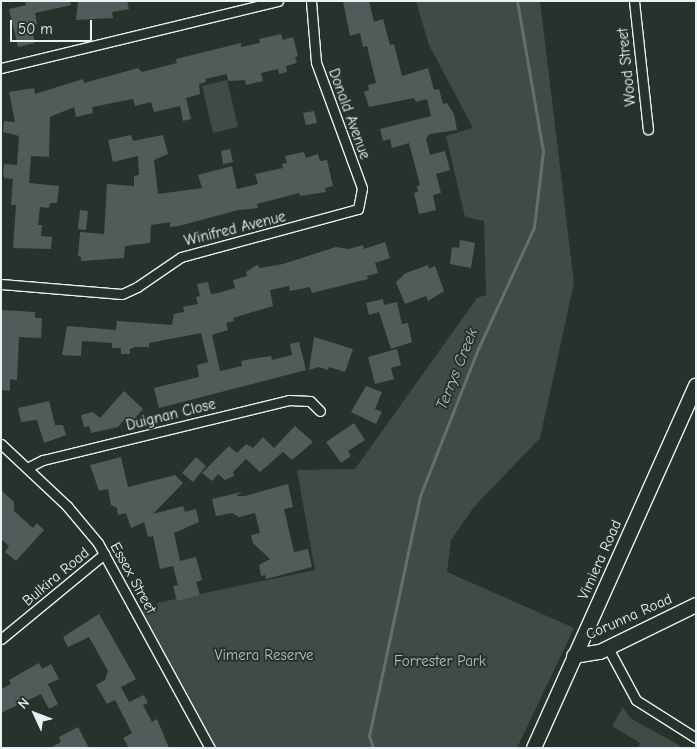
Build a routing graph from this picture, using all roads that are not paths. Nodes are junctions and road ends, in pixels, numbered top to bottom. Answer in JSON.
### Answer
{"nodes":[{"id":1,"x":278,"y":1,"type":"edge"},
{"id":2,"x":311,"y":1,"type":"edge"},
{"id":3,"x":634,"y":1,"type":"edge"},
{"id":4,"x":1,"y":68,"type":"edge"},
{"id":5,"x":648,"y":129,"type":"dead end"},
{"id":6,"x":361,"y":205,"type":"joint"},
{"id":7,"x":1,"y":284,"type":"edge"},
{"id":8,"x":696,"y":386,"type":"edge"},
{"id":9,"x":320,"y":411,"type":"dead end"},
{"id":10,"x":1,"y":444,"type":"edge"},
{"id":11,"x":27,"y":468,"type":"junction"},
{"id":12,"x":104,"y":554,"type":"junction"},
{"id":13,"x":696,"y":605,"type":"edge"},
{"id":14,"x":1,"y":639,"type":"edge"},
{"id":15,"x":608,"y":648,"type":"junction"},
{"id":16,"x":574,"y":656,"type":"junction"},
{"id":17,"x":696,"y":738,"type":"edge"},
{"id":18,"x":210,"y":748,"type":"edge"},
{"id":19,"x":534,"y":748,"type":"edge"}],
"edges":[{"from":1,"to":4,"type":"street"},
{"from":2,"to":6,"type":"street","name":"Donald Avenue"},
{"from":3,"to":5,"type":"street","name":"Wood Street"},
{"from":6,"to":7,"type":"street","name":"Winifred Avenue"},
{"from":8,"to":16,"type":"street","name":"Vimiera Road"},
{"from":9,"to":11,"type":"street","name":"Duignan Close"},
{"from":10,"to":11,"type":"street","name":"Essex Street"},
{"from":11,"to":12,"type":"street","name":"Essex Street"},
{"from":12,"to":14,"type":"street","name":"Bulkira Road"},
{"from":12,"to":18,"type":"street","name":"Essex Street"},
{"from":13,"to":15,"type":"street","name":"Corunna Road"},
{"from":15,"to":16,"type":"street","name":"Corunna Road"},
{"from":15,"to":17,"type":"street"},
{"from":16,"to":19,"type":"street","name":"Vimiera Road"}]}
